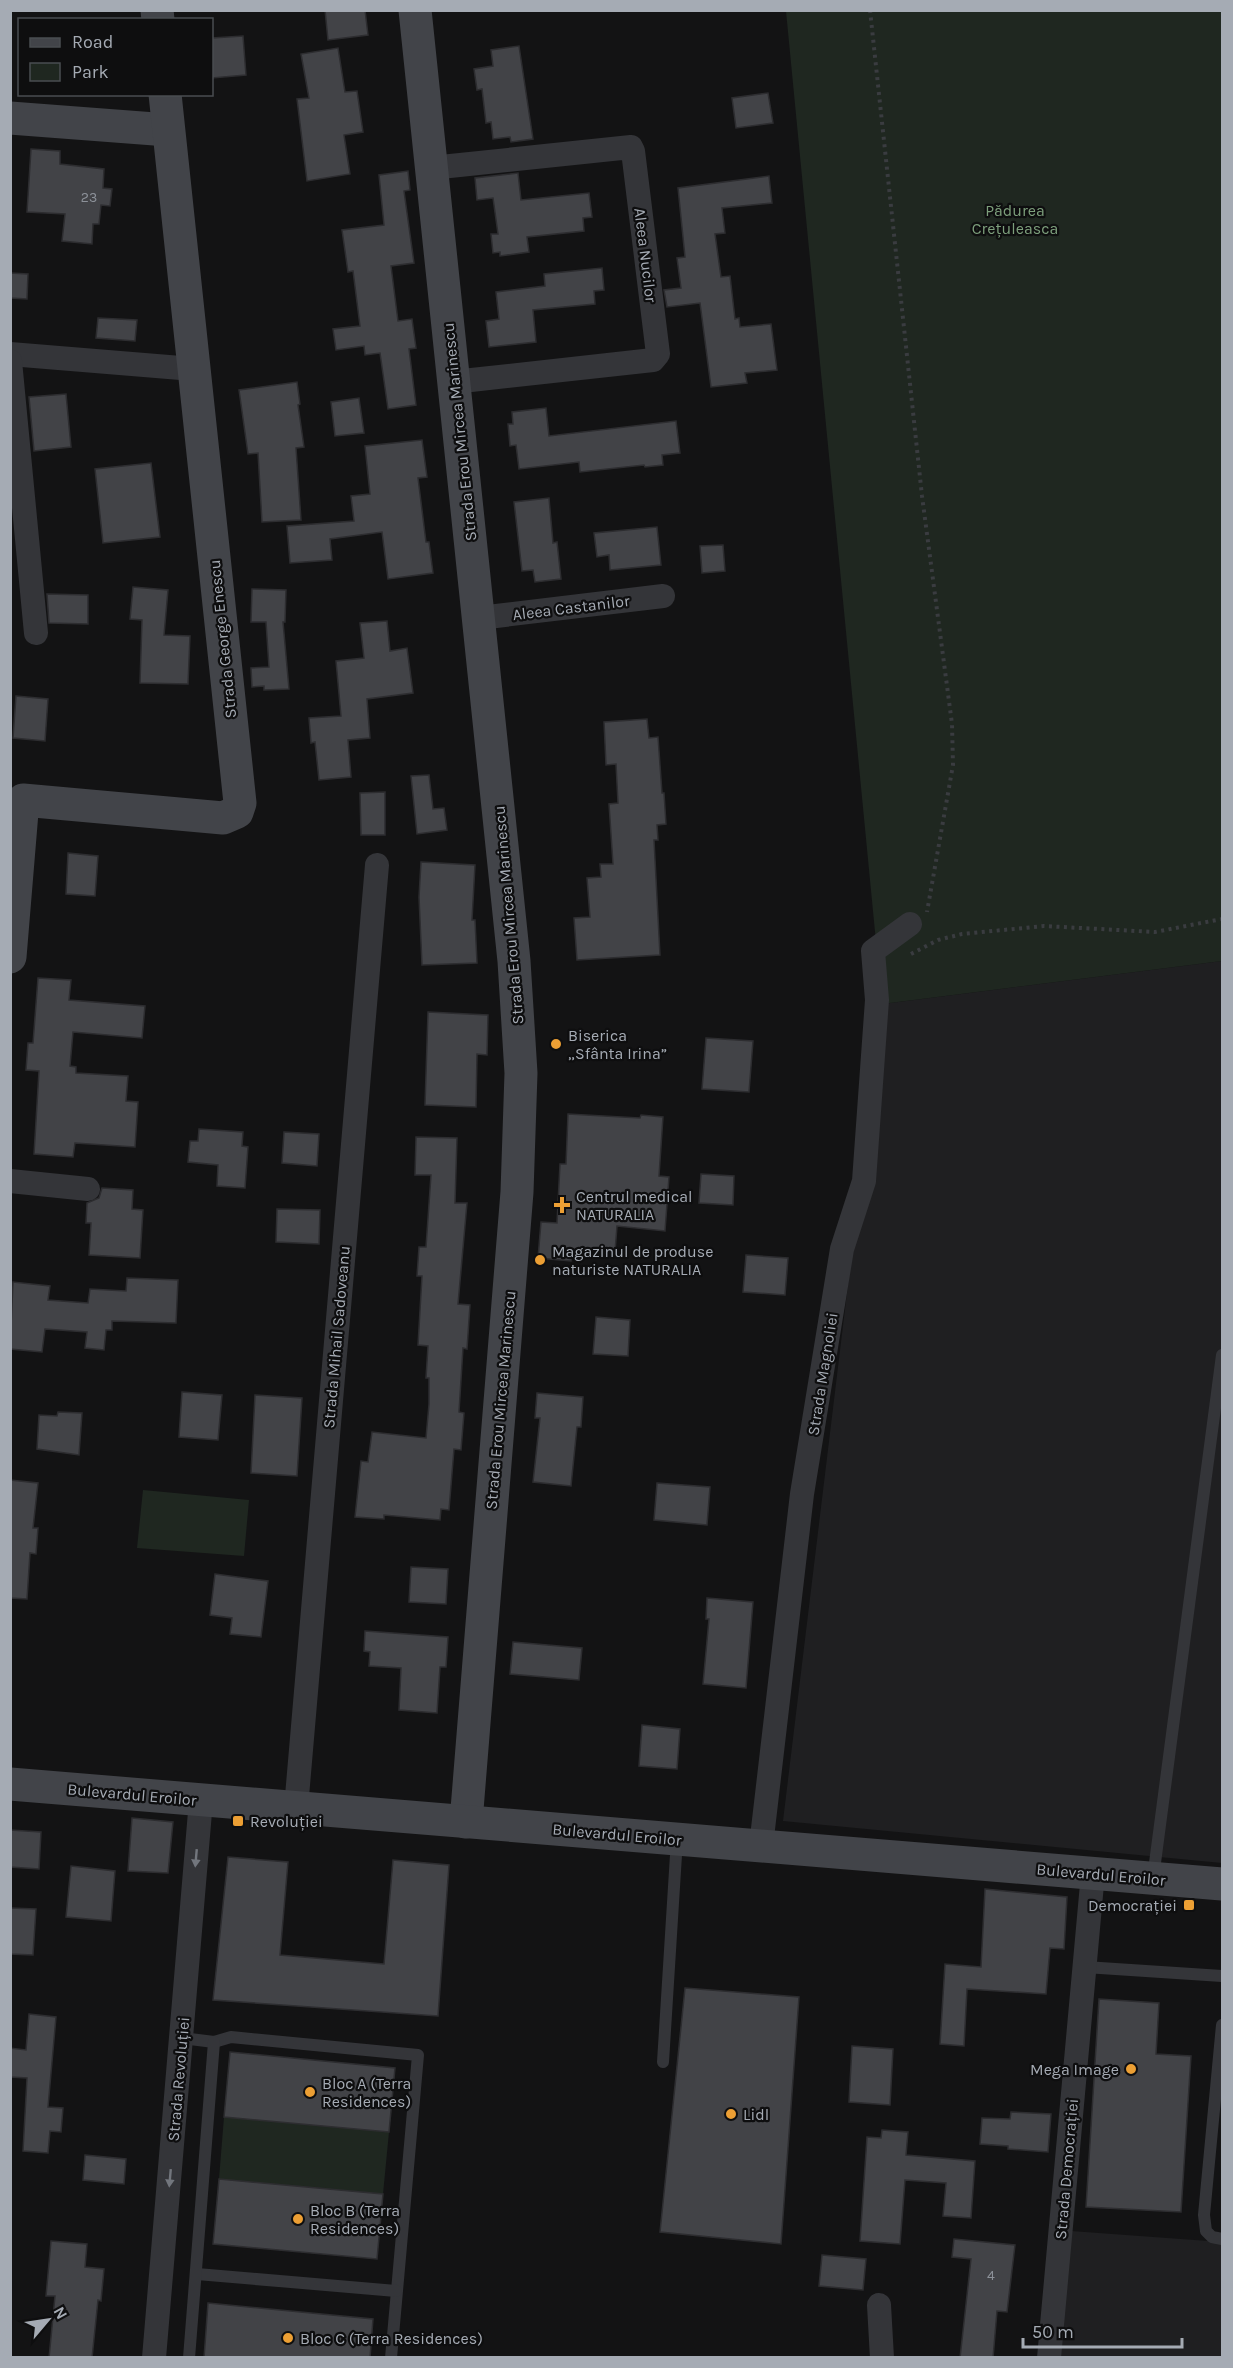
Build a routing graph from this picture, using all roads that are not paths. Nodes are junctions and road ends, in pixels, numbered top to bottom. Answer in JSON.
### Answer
{"nodes":[{"id":1,"x":415,"y":10,"type":"edge"},
{"id":2,"x":165,"y":96,"type":"edge"},
{"id":3,"x":10,"y":118,"type":"edge"},
{"id":4,"x":168,"y":130,"type":"junction"},
{"id":5,"x":431,"y":168,"type":"junction"},
{"id":6,"x":10,"y":354,"type":"edge"},
{"id":7,"x":10,"y":361,"type":"edge"},
{"id":8,"x":193,"y":369,"type":"junction"},
{"id":9,"x":453,"y":382,"type":"junction"},
{"id":10,"x":663,"y":596,"type":"dead end"},
{"id":11,"x":479,"y":618,"type":"junction"},
{"id":12,"x":36,"y":633,"type":"dead end"},
{"id":13,"x":17,"y":799,"type":"edge"},
{"id":14,"x":377,"y":865,"type":"dead end"},
{"id":15,"x":920,"y":926,"type":"road end"},
{"id":16,"x":10,"y":957,"type":"edge"},
{"id":17,"x":10,"y":1181,"type":"edge"},
{"id":18,"x":88,"y":1189,"type":"dead end"},
{"id":19,"x":1222,"y":1355,"type":"edge"},
{"id":20,"x":10,"y":1784,"type":"edge"},
{"id":21,"x":201,"y":1800,"type":"junction"},
{"id":22,"x":296,"y":1808,"type":"junction"},
{"id":23,"x":466,"y":1822,"type":"junction"},
{"id":24,"x":677,"y":1839,"type":"junction"},
{"id":25,"x":761,"y":1846,"type":"junction"},
{"id":26,"x":1093,"y":1873,"type":"junction"},
{"id":27,"x":1153,"y":1879,"type":"junction"},
{"id":28,"x":1222,"y":1884,"type":"edge"},
{"id":29,"x":1085,"y":1967,"type":"junction"},
{"id":30,"x":1222,"y":1976,"type":"edge"},
{"id":31,"x":1222,"y":2025,"type":"edge"},
{"id":32,"x":182,"y":2038,"type":"junction"},
{"id":33,"x":214,"y":2042,"type":"junction"},
{"id":34,"x":663,"y":2062,"type":"dead end"},
{"id":35,"x":1222,"y":2239,"type":"edge"},
{"id":36,"x":197,"y":2274,"type":"junction"},
{"id":37,"x":396,"y":2291,"type":"junction"},
{"id":38,"x":879,"y":2305,"type":"dead end"},
{"id":39,"x":154,"y":2358,"type":"edge"},
{"id":40,"x":189,"y":2358,"type":"edge"},
{"id":41,"x":391,"y":2358,"type":"edge"},
{"id":42,"x":882,"y":2358,"type":"edge"},
{"id":43,"x":1049,"y":2358,"type":"edge"}],
"edges":[{"from":1,"to":5,"type":"street","name":"Strada Erou Mircea Marinescu"},
{"from":2,"to":4,"type":"street","name":"Strada George Enescu"},
{"from":3,"to":4,"type":"street"},
{"from":4,"to":8,"type":"street","name":"Strada George Enescu"},
{"from":5,"to":9,"type":"street","name":"Strada Erou Mircea Marinescu"},
{"from":5,"to":9,"type":"street","name":"Aleea Nucilor"},
{"from":6,"to":8,"type":"street"},
{"from":7,"to":12,"type":"street"},
{"from":8,"to":13,"type":"street","name":"Strada George Enescu"},
{"from":9,"to":11,"type":"street","name":"Strada Erou Mircea Marinescu"},
{"from":10,"to":11,"type":"street","name":"Aleea Castanilor"},
{"from":11,"to":23,"type":"street","name":"Strada Erou Mircea Marinescu"},
{"from":13,"to":16,"type":"street","name":"Strada George Enescu"},
{"from":14,"to":22,"type":"street","name":"Strada Mihail Sadoveanu"},
{"from":15,"to":25,"type":"street","name":"Strada Magnoliei"},
{"from":17,"to":18,"type":"street"},
{"from":19,"to":27,"type":"lane"},
{"from":20,"to":21,"type":"street","name":"Bulevardul Eroilor"},
{"from":21,"to":22,"type":"street","name":"Bulevardul Eroilor"},
{"from":21,"to":32,"type":"street","name":"Strada Revoluției","one_way":true},
{"from":22,"to":23,"type":"street","name":"Bulevardul Eroilor"},
{"from":23,"to":24,"type":"street","name":"Bulevardul Eroilor"},
{"from":24,"to":25,"type":"street","name":"Bulevardul Eroilor"},
{"from":24,"to":34,"type":"lane"},
{"from":25,"to":26,"type":"street","name":"Bulevardul Eroilor"},
{"from":26,"to":27,"type":"street","name":"Bulevardul Eroilor"},
{"from":26,"to":29,"type":"street","name":"Strada Democrației"},
{"from":27,"to":28,"type":"street","name":"Bulevardul Eroilor"},
{"from":29,"to":30,"type":"lane"},
{"from":29,"to":43,"type":"street","name":"Strada Democrației"},
{"from":31,"to":35,"type":"lane"},
{"from":32,"to":33,"type":"lane"},
{"from":32,"to":39,"type":"street","name":"Strada Revoluției","one_way":true},
{"from":33,"to":36,"type":"lane"},
{"from":33,"to":37,"type":"lane"},
{"from":36,"to":37,"type":"lane"},
{"from":36,"to":40,"type":"lane"},
{"from":37,"to":41,"type":"lane"},
{"from":38,"to":42,"type":"street"}]}
